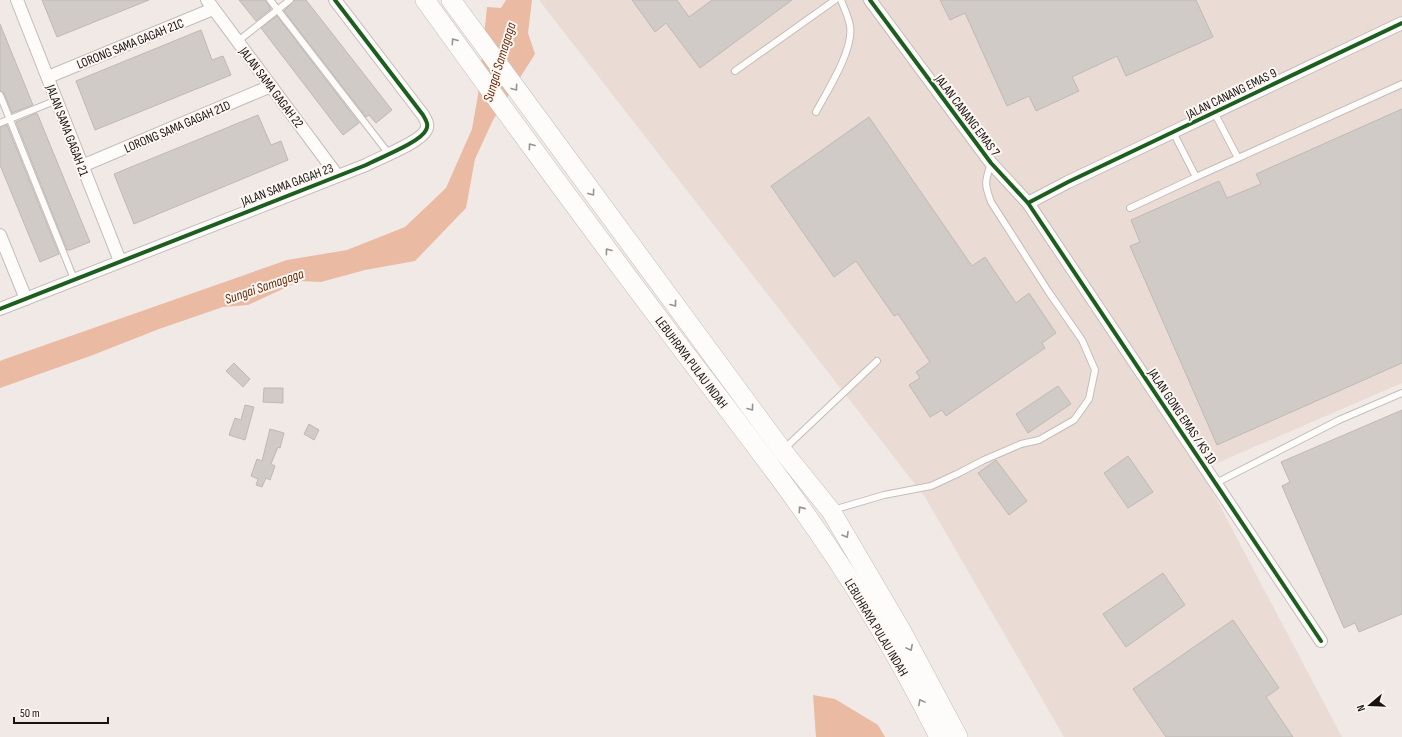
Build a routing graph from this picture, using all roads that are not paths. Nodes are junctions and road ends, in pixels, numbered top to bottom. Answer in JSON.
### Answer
{"nodes":[{"id":1,"x":17,"y":0,"type":"edge"},
{"id":2,"x":270,"y":0,"type":"edge"},
{"id":3,"x":290,"y":0,"type":"edge"},
{"id":4,"x":335,"y":0,"type":"edge"},
{"id":5,"x":424,"y":0,"type":"edge"},
{"id":6,"x":451,"y":0,"type":"edge"},
{"id":7,"x":835,"y":0,"type":"edge"},
{"id":8,"x":841,"y":0,"type":"edge"},
{"id":9,"x":870,"y":0,"type":"edge"},
{"id":10,"x":210,"y":4,"type":"edge"},
{"id":11,"x":277,"y":10,"type":"junction"},
{"id":12,"x":1402,"y":23,"type":"edge"},
{"id":13,"x":238,"y":41,"type":"junction"},
{"id":14,"x":735,"y":71,"type":"dead end"},
{"id":15,"x":48,"y":77,"type":"junction"},
{"id":16,"x":1402,"y":84,"type":"edge"},
{"id":17,"x":271,"y":86,"type":"junction"},
{"id":18,"x":0,"y":95,"type":"edge"},
{"id":19,"x":56,"y":100,"type":"junction"},
{"id":20,"x":816,"y":112,"type":"dead end"},
{"id":21,"x":1214,"y":112,"type":"junction"},
{"id":22,"x":10,"y":119,"type":"junction"},
{"id":23,"x":0,"y":123,"type":"edge"},
{"id":24,"x":1173,"y":132,"type":"junction"},
{"id":25,"x":389,"y":154,"type":"junction"},
{"id":26,"x":1238,"y":158,"type":"junction"},
{"id":27,"x":990,"y":163,"type":"junction"},
{"id":28,"x":82,"y":166,"type":"junction"},
{"id":29,"x":337,"y":175,"type":"junction"},
{"id":30,"x":1196,"y":177,"type":"junction"},
{"id":31,"x":1028,"y":203,"type":"junction"},
{"id":32,"x":1130,"y":208,"type":"dead end"},
{"id":33,"x":0,"y":235,"type":"edge"},
{"id":34,"x":120,"y":261,"type":"junction"},
{"id":35,"x":74,"y":279,"type":"junction"},
{"id":36,"x":26,"y":299,"type":"junction"},
{"id":37,"x":0,"y":309,"type":"edge"},
{"id":38,"x":877,"y":362,"type":"dead end"},
{"id":39,"x":1402,"y":392,"type":"edge"},
{"id":40,"x":782,"y":450,"type":"junction"},
{"id":41,"x":1216,"y":483,"type":"junction"},
{"id":42,"x":831,"y":511,"type":"junction"},
{"id":43,"x":1321,"y":641,"type":"dead end"},
{"id":44,"x":939,"y":737,"type":"edge"},
{"id":45,"x":958,"y":737,"type":"edge"}],
"edges":[{"from":1,"to":15,"type":"street","name":"JALAN SAMA GAGAH 21"},
{"from":2,"to":11,"type":"lane"},
{"from":3,"to":11,"type":"lane"},
{"from":4,"to":25,"type":"street","name":"JALAN SAMA GAGAH 23"},
{"from":44,"to":5,"type":"main road","name":"LEBUHRAYA PULAU INDAH","one_way":true},
{"from":6,"to":40,"type":"main road","name":"LEBUHRAYA PULAU INDAH","one_way":true},
{"from":7,"to":14,"type":"lane"},
{"from":8,"to":20,"type":"lane"},
{"from":9,"to":27,"type":"street","name":"JALAN CANANG EMAS 7"},
{"from":10,"to":13,"type":"street","name":"JALAN SAMA GAGAH 22"},
{"from":10,"to":15,"type":"street","name":"LORONG SAMA GAGAH 21C"},
{"from":11,"to":13,"type":"lane"},
{"from":11,"to":25,"type":"lane"},
{"from":12,"to":21,"type":"street","name":"JALAN CANANG EMAS 9"},
{"from":13,"to":17,"type":"street","name":"JALAN SAMA GAGAH 22"},
{"from":15,"to":19,"type":"street","name":"JALAN SAMA GAGAH 21"},
{"from":16,"to":26,"type":"lane"},
{"from":17,"to":28,"type":"street","name":"LORONG SAMA GAGAH 21D"},
{"from":17,"to":29,"type":"street","name":"JALAN SAMA GAGAH 22"},
{"from":18,"to":22,"type":"lane"},
{"from":19,"to":22,"type":"lane"},
{"from":19,"to":28,"type":"street","name":"JALAN SAMA GAGAH 21"},
{"from":21,"to":24,"type":"street","name":"JALAN CANANG EMAS 9"},
{"from":21,"to":26,"type":"lane"},
{"from":22,"to":23,"type":"lane"},
{"from":22,"to":35,"type":"lane"},
{"from":24,"to":30,"type":"lane"},
{"from":24,"to":31,"type":"street","name":"JALAN CANANG EMAS 9"},
{"from":25,"to":29,"type":"street","name":"JALAN SAMA GAGAH 23"},
{"from":26,"to":30,"type":"lane"},
{"from":27,"to":31,"type":"street","name":"JALAN CANANG EMAS 7"},
{"from":27,"to":42,"type":"lane"},
{"from":28,"to":34,"type":"street","name":"JALAN SAMA GAGAH 21"},
{"from":29,"to":34,"type":"street","name":"JALAN SAMA GAGAH 23"},
{"from":30,"to":32,"type":"lane"},
{"from":31,"to":41,"type":"street","name":"JALAN GONG EMAS / KS 10"},
{"from":33,"to":36,"type":"street"},
{"from":34,"to":35,"type":"street","name":"JALAN SAMA GAGAH 23"},
{"from":35,"to":36,"type":"street","name":"JALAN SAMA GAGAH 23"},
{"from":36,"to":37,"type":"street","name":"JALAN SAMA GAGAH 23"},
{"from":38,"to":40,"type":"lane"},
{"from":39,"to":41,"type":"lane"},
{"from":40,"to":42,"type":"main road","name":"LEBUHRAYA PULAU INDAH"},
{"from":41,"to":43,"type":"street","name":"JALAN GONG EMAS / KS 10"},
{"from":42,"to":45,"type":"main road","name":"LEBUHRAYA PULAU INDAH","one_way":true}]}
